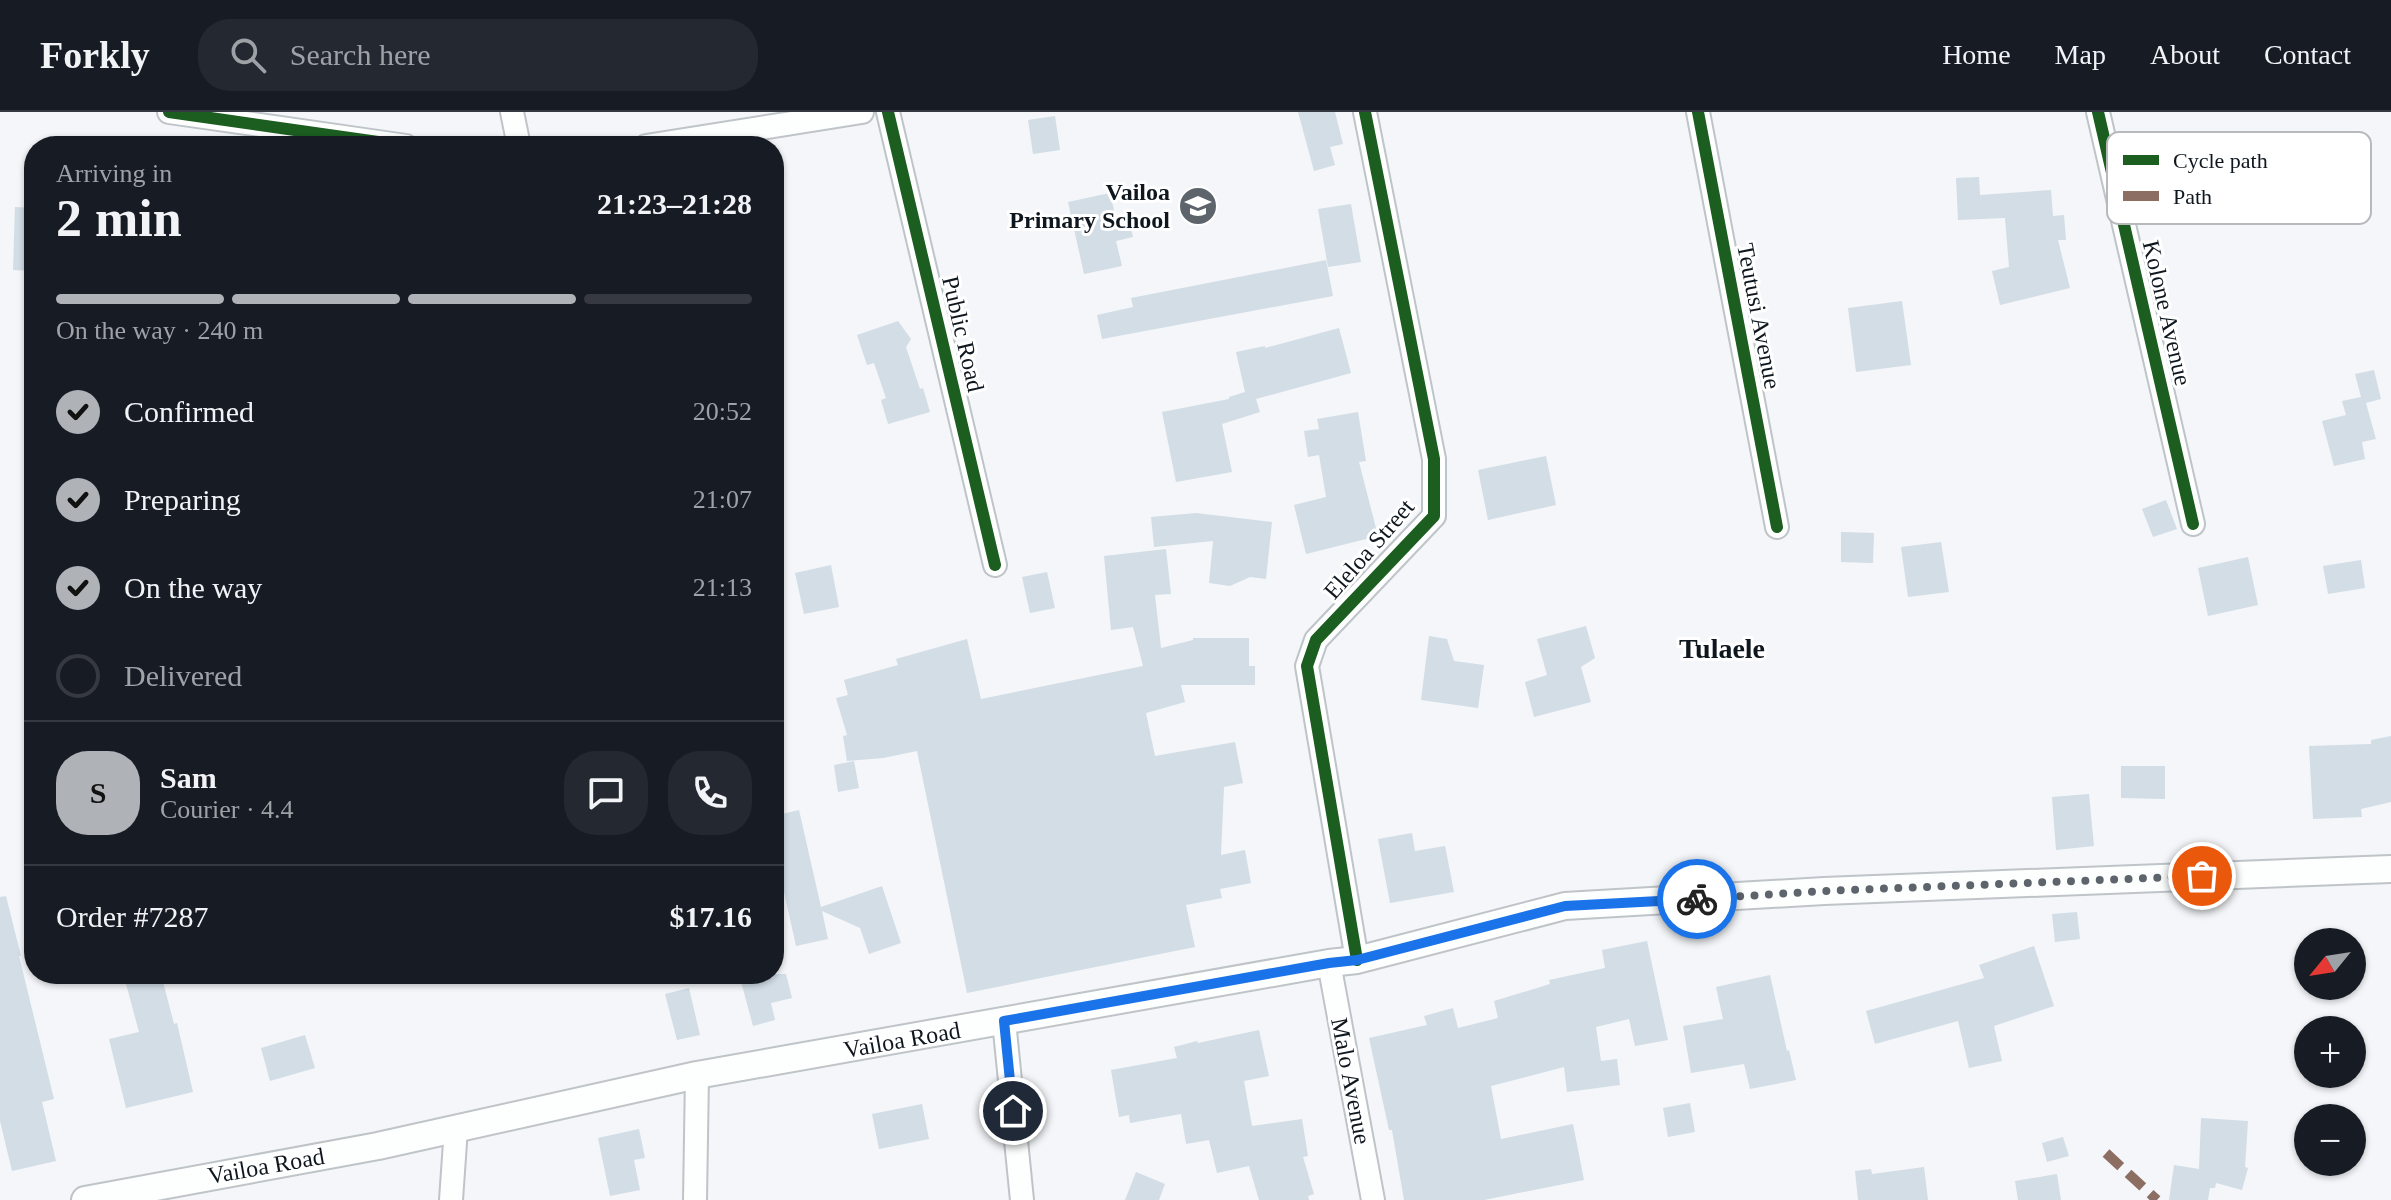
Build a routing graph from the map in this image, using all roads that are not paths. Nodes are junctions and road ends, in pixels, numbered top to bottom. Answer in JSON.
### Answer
{"nodes":[{"id":1,"x":169,"y":112,"type":"edge"},
{"id":2,"x":512,"y":112,"type":"edge"},
{"id":3,"x":862,"y":112,"type":"edge"},
{"id":4,"x":888,"y":112,"type":"edge"},
{"id":5,"x":1365,"y":112,"type":"edge"},
{"id":6,"x":1698,"y":112,"type":"edge"},
{"id":7,"x":2098,"y":112,"type":"edge"},
{"id":8,"x":737,"y":122,"type":"edge"},
{"id":9,"x":336,"y":136,"type":"edge"},
{"id":10,"x":517,"y":136,"type":"edge"},
{"id":11,"x":684,"y":136,"type":"edge"},
{"id":12,"x":2107,"y":151,"type":"edge"},
{"id":13,"x":2124,"y":224,"type":"edge"},
{"id":14,"x":2193,"y":524,"type":"dead end"},
{"id":15,"x":1777,"y":527,"type":"dead end"},
{"id":16,"x":995,"y":565,"type":"dead end"},
{"id":17,"x":2391,"y":869,"type":"edge"},
{"id":18,"x":1357,"y":960,"type":"junction"},
{"id":19,"x":1329,"y":963,"type":"junction"},
{"id":20,"x":1004,"y":1021,"type":"junction"},
{"id":21,"x":697,"y":1075,"type":"junction"},
{"id":22,"x":456,"y":1128,"type":"junction"},
{"id":23,"x":85,"y":1200,"type":"edge"},
{"id":24,"x":451,"y":1200,"type":"edge"},
{"id":25,"x":695,"y":1200,"type":"edge"},
{"id":26,"x":1022,"y":1200,"type":"edge"},
{"id":27,"x":1373,"y":1200,"type":"edge"}],
"edges":[{"from":1,"to":9,"type":"street"},
{"from":2,"to":10,"type":"street"},
{"from":3,"to":8,"type":"street"},
{"from":4,"to":16,"type":"street","name":"Public Road"},
{"from":5,"to":18,"type":"street","name":"Eleloa Street"},
{"from":6,"to":15,"type":"street","name":"Teutusi Avenue"},
{"from":7,"to":12,"type":"street","name":"Kolone Avenue"},
{"from":8,"to":11,"type":"street"},
{"from":13,"to":14,"type":"street","name":"Kolone Avenue"},
{"from":17,"to":18,"type":"main road","name":"Vailoa Road"},
{"from":18,"to":19,"type":"main road","name":"Vailoa Road"},
{"from":19,"to":20,"type":"main road","name":"Vailoa Road"},
{"from":19,"to":27,"type":"street","name":"Malo Avenue"},
{"from":20,"to":21,"type":"main road","name":"Vailoa Road"},
{"from":20,"to":26,"type":"street"},
{"from":21,"to":22,"type":"main road","name":"Vailoa Road"},
{"from":21,"to":25,"type":"street"},
{"from":22,"to":23,"type":"main road","name":"Vailoa Road"},
{"from":22,"to":24,"type":"street"}]}
